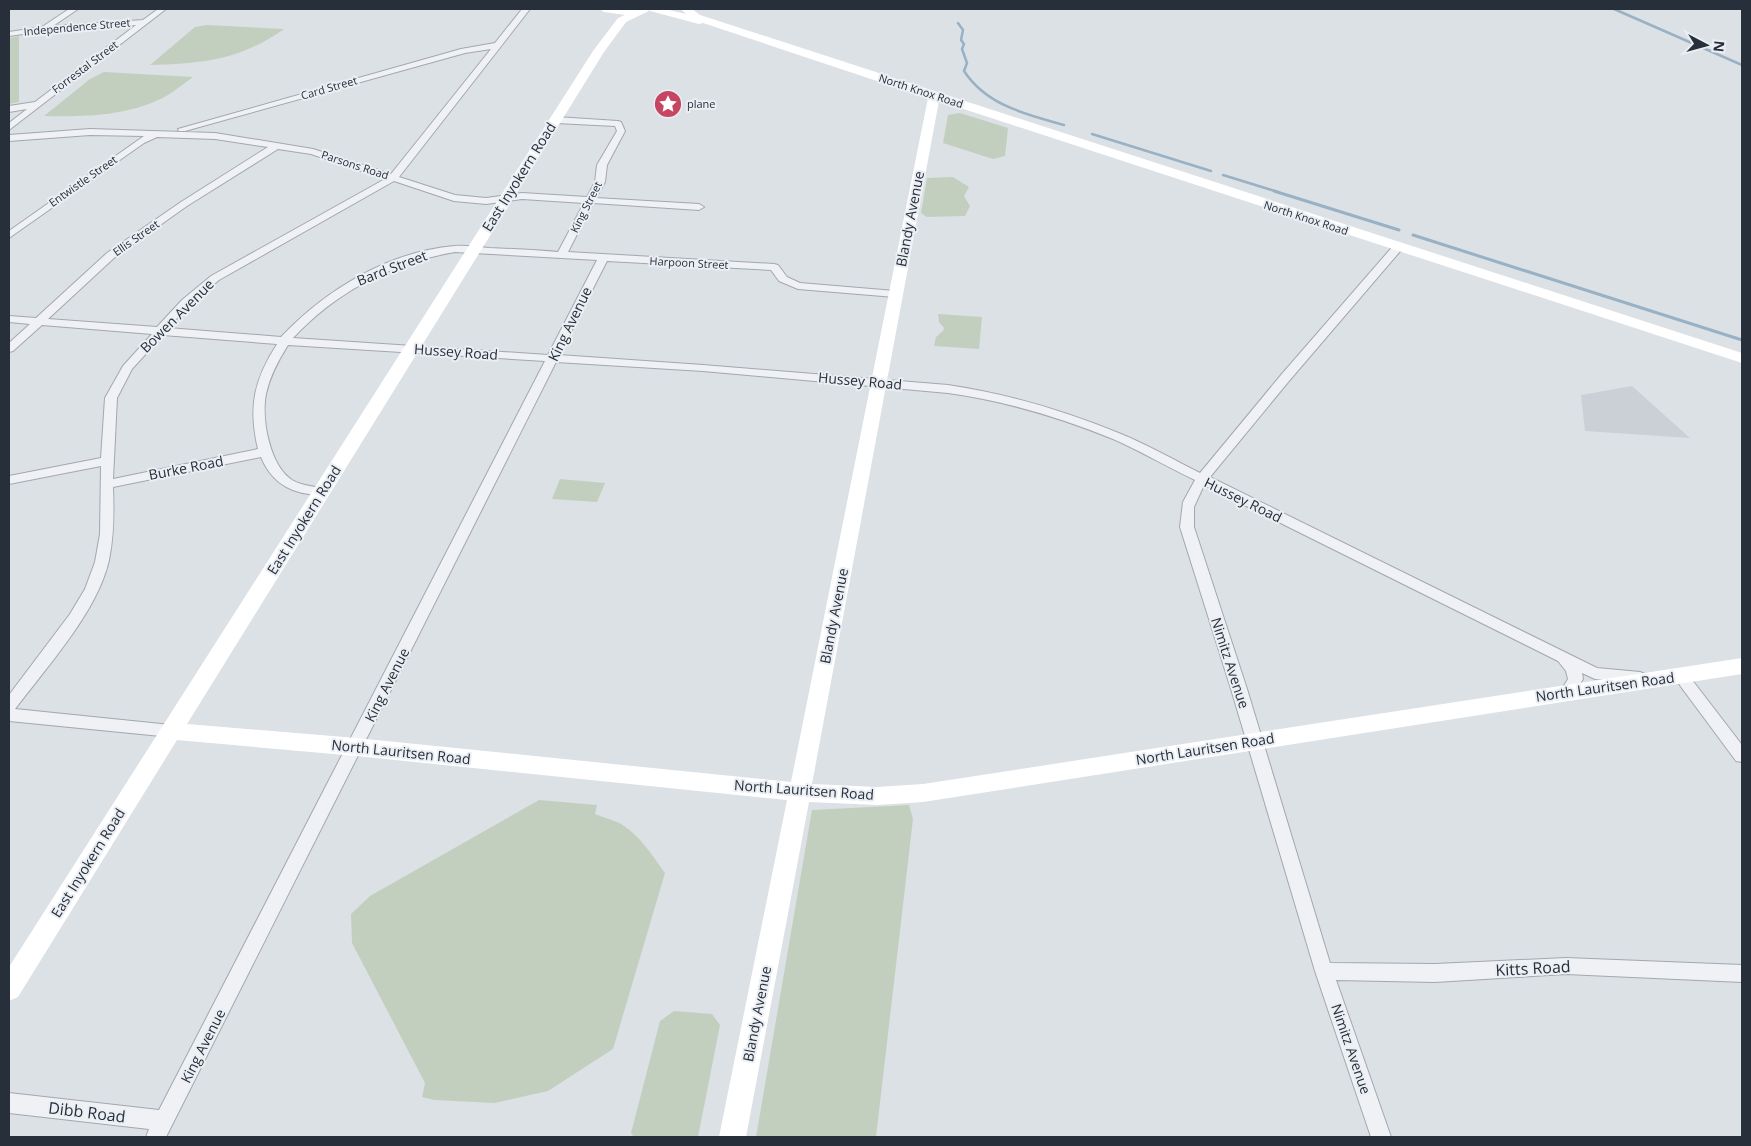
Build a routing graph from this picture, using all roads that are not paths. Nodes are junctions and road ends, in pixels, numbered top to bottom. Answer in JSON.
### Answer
{"nodes":[{"id":1,"x":74,"y":9,"type":"edge"},
{"id":2,"x":162,"y":9,"type":"edge"},
{"id":3,"x":526,"y":9,"type":"edge"},
{"id":4,"x":605,"y":9,"type":"edge"},
{"id":5,"x":686,"y":9,"type":"edge"},
{"id":6,"x":651,"y":10,"type":"edge"},
{"id":7,"x":145,"y":22,"type":"junction"},
{"id":8,"x":44,"y":29,"type":"junction"},
{"id":9,"x":9,"y":34,"type":"edge"},
{"id":10,"x":497,"y":46,"type":"junction"},
{"id":11,"x":599,"y":51,"type":"junction"},
{"id":12,"x":870,"y":75,"type":"junction"},
{"id":13,"x":935,"y":96,"type":"junction"},
{"id":14,"x":36,"y":105,"type":"junction"},
{"id":15,"x":9,"y":109,"type":"edge"},
{"id":16,"x":556,"y":120,"type":"junction"},
{"id":17,"x":9,"y":127,"type":"edge"},
{"id":18,"x":160,"y":133,"type":"junction"},
{"id":19,"x":9,"y":138,"type":"edge"},
{"id":20,"x":278,"y":145,"type":"junction"},
{"id":21,"x":393,"y":178,"type":"junction"},
{"id":22,"x":506,"y":198,"type":"junction"},
{"id":23,"x":590,"y":200,"type":"junction"},
{"id":24,"x":699,"y":207,"type":"dead end"},
{"id":25,"x":9,"y":235,"type":"edge"},
{"id":26,"x":1398,"y":247,"type":"junction"},
{"id":27,"x":474,"y":250,"type":"junction"},
{"id":28,"x":561,"y":255,"type":"junction"},
{"id":29,"x":603,"y":258,"type":"junction"},
{"id":30,"x":895,"y":294,"type":"junction"},
{"id":31,"x":9,"y":319,"type":"edge"},
{"id":32,"x":40,"y":321,"type":"junction"},
{"id":33,"x":160,"y":331,"type":"junction"},
{"id":34,"x":285,"y":341,"type":"junction"},
{"id":35,"x":9,"y":349,"type":"edge"},
{"id":36,"x":411,"y":349,"type":"junction"},
{"id":37,"x":1742,"y":358,"type":"edge"},
{"id":38,"x":552,"y":359,"type":"junction"},
{"id":39,"x":879,"y":382,"type":"junction"},
{"id":40,"x":264,"y":452,"type":"junction"},
{"id":41,"x":107,"y":461,"type":"junction"},
{"id":42,"x":1202,"y":479,"type":"junction"},
{"id":43,"x":9,"y":480,"type":"edge"},
{"id":44,"x":108,"y":484,"type":"junction"},
{"id":45,"x":321,"y":492,"type":"junction"},
{"id":46,"x":1191,"y":494,"type":"junction"},
{"id":47,"x":1241,"y":499,"type":"junction"},
{"id":48,"x":1562,"y":657,"type":"junction"},
{"id":49,"x":1742,"y":666,"type":"edge"},
{"id":50,"x":1681,"y":676,"type":"junction"},
{"id":51,"x":1651,"y":679,"type":"junction"},
{"id":52,"x":1568,"y":692,"type":"junction"},
{"id":53,"x":9,"y":706,"type":"edge"},
{"id":54,"x":9,"y":715,"type":"edge"},
{"id":55,"x":171,"y":732,"type":"junction"},
{"id":56,"x":1254,"y":742,"type":"junction"},
{"id":57,"x":356,"y":747,"type":"junction"},
{"id":58,"x":1742,"y":756,"type":"edge"},
{"id":59,"x":801,"y":792,"type":"junction"},
{"id":60,"x":1324,"y":971,"type":"junction"},
{"id":61,"x":1742,"y":974,"type":"edge"},
{"id":62,"x":9,"y":989,"type":"edge"},
{"id":63,"x":9,"y":1102,"type":"edge"},
{"id":64,"x":160,"y":1129,"type":"edge"},
{"id":65,"x":733,"y":1137,"type":"edge"},
{"id":66,"x":1381,"y":1137,"type":"edge"}],
"edges":[{"from":1,"to":8,"type":"street"},
{"from":2,"to":7,"type":"street","name":"Forrestal Street"},
{"from":3,"to":10,"type":"street","name":"Bowen Avenue"},
{"from":4,"to":6,"type":"street"},
{"from":4,"to":11,"type":"street","name":"East Inyokern Road"},
{"from":5,"to":12,"type":"street","name":"North Knox Road"},
{"from":6,"to":11,"type":"street","name":"East Inyokern Road"},
{"from":6,"to":12,"type":"street","name":"North Knox Road"},
{"from":7,"to":8,"type":"street","name":"Independence Street"},
{"from":7,"to":14,"type":"street","name":"Forrestal Street"},
{"from":8,"to":9,"type":"street","name":"Independence Street"},
{"from":10,"to":18,"type":"street","name":"Card Street"},
{"from":10,"to":21,"type":"street","name":"Bowen Avenue"},
{"from":11,"to":16,"type":"street","name":"East Inyokern Road"},
{"from":12,"to":13,"type":"street","name":"North Knox Road"},
{"from":13,"to":26,"type":"street","name":"North Knox Road"},
{"from":13,"to":30,"type":"street","name":"Blandy Avenue"},
{"from":14,"to":15,"type":"street"},
{"from":14,"to":17,"type":"street","name":"Forrestal Street"},
{"from":16,"to":22,"type":"street","name":"East Inyokern Road"},
{"from":16,"to":23,"type":"street","name":"King Street"},
{"from":18,"to":19,"type":"street","name":"Parsons Road"},
{"from":18,"to":20,"type":"street","name":"Parsons Road"},
{"from":18,"to":25,"type":"street","name":"Entwistle Street"},
{"from":20,"to":21,"type":"street","name":"Parsons Road"},
{"from":20,"to":32,"type":"street","name":"Ellis Street"},
{"from":21,"to":22,"type":"street","name":"Parsons Road"},
{"from":21,"to":33,"type":"street","name":"Bowen Avenue"},
{"from":22,"to":23,"type":"street","name":"Parsons Road"},
{"from":22,"to":27,"type":"street","name":"East Inyokern Road"},
{"from":23,"to":24,"type":"street","name":"Parsons Road"},
{"from":23,"to":28,"type":"street","name":"King Street"},
{"from":26,"to":37,"type":"street","name":"North Knox Road"},
{"from":26,"to":42,"type":"street","name":"Nimitz Avenue"},
{"from":27,"to":28,"type":"street","name":"Harpoon Street"},
{"from":27,"to":34,"type":"street","name":"Bard Street"},
{"from":27,"to":36,"type":"street","name":"East Inyokern Road"},
{"from":28,"to":29,"type":"street","name":"Harpoon Street"},
{"from":29,"to":30,"type":"street","name":"Harpoon Street"},
{"from":29,"to":38,"type":"street","name":"King Avenue"},
{"from":30,"to":39,"type":"street","name":"Blandy Avenue"},
{"from":31,"to":32,"type":"street","name":"Hussey Road"},
{"from":32,"to":33,"type":"street","name":"Hussey Road"},
{"from":32,"to":35,"type":"street","name":"Ellis Street"},
{"from":33,"to":34,"type":"street","name":"Hussey Road"},
{"from":33,"to":41,"type":"street","name":"Bowen Avenue"},
{"from":34,"to":36,"type":"street","name":"Hussey Road"},
{"from":34,"to":40,"type":"street","name":"Bard Street"},
{"from":36,"to":38,"type":"street","name":"Hussey Road"},
{"from":36,"to":45,"type":"street","name":"East Inyokern Road"},
{"from":38,"to":39,"type":"street","name":"Hussey Road"},
{"from":38,"to":57,"type":"street","name":"King Avenue"},
{"from":39,"to":42,"type":"street","name":"Hussey Road"},
{"from":39,"to":59,"type":"street","name":"Blandy Avenue"},
{"from":40,"to":44,"type":"street","name":"Burke Road"},
{"from":40,"to":45,"type":"street","name":"Bard Street"},
{"from":41,"to":43,"type":"street"},
{"from":41,"to":44,"type":"street","name":"Bowen Avenue"},
{"from":42,"to":46,"type":"street","name":"Nimitz Avenue"},
{"from":42,"to":47,"type":"street","name":"Hussey Road"},
{"from":44,"to":53,"type":"street","name":"Bowen Avenue"},
{"from":45,"to":55,"type":"street","name":"East Inyokern Road"},
{"from":46,"to":47,"type":"street"},
{"from":46,"to":56,"type":"street","name":"Nimitz Avenue"},
{"from":47,"to":48,"type":"street","name":"Hussey Road"},
{"from":48,"to":51,"type":"street","name":"Hussey Road"},
{"from":48,"to":52,"type":"street"},
{"from":49,"to":50,"type":"street","name":"North Lauritsen Road"},
{"from":50,"to":51,"type":"street","name":"North Lauritsen Road"},
{"from":50,"to":58,"type":"street"},
{"from":51,"to":52,"type":"street","name":"North Lauritsen Road"},
{"from":52,"to":56,"type":"street","name":"North Lauritsen Road"},
{"from":54,"to":55,"type":"street","name":"North Lauritsen Road"},
{"from":55,"to":57,"type":"street","name":"North Lauritsen Road"},
{"from":55,"to":62,"type":"street","name":"East Inyokern Road"},
{"from":56,"to":59,"type":"street","name":"North Lauritsen Road"},
{"from":56,"to":60,"type":"street","name":"Nimitz Avenue"},
{"from":57,"to":59,"type":"street","name":"North Lauritsen Road"},
{"from":57,"to":64,"type":"street","name":"King Avenue"},
{"from":59,"to":65,"type":"street","name":"Blandy Avenue"},
{"from":60,"to":61,"type":"street","name":"Kitts Road"},
{"from":60,"to":66,"type":"street","name":"Nimitz Avenue"},
{"from":63,"to":64,"type":"street","name":"Dibb Road"}]}
